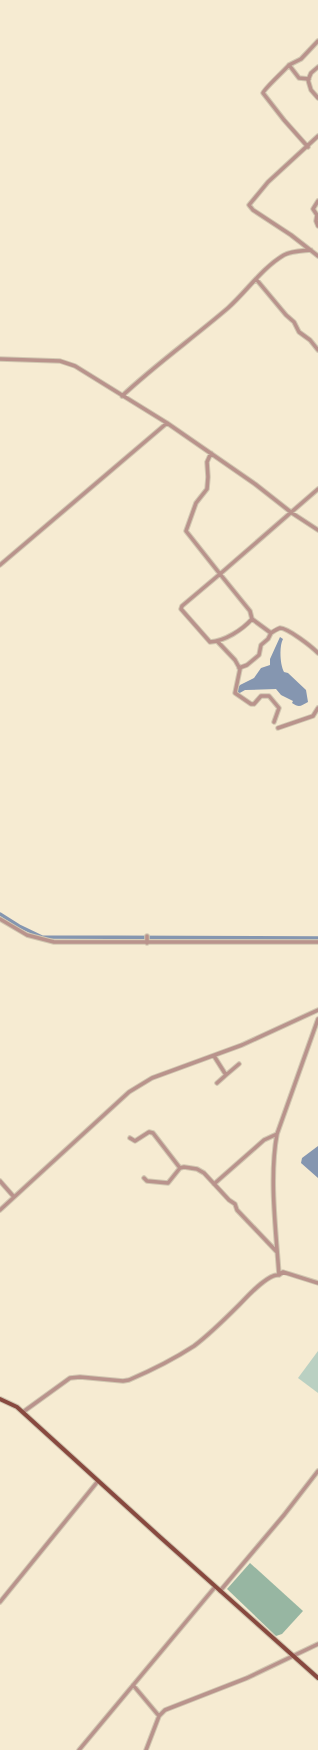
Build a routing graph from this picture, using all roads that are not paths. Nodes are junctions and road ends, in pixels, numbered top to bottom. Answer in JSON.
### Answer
{"nodes":[{"id":1,"x":318,"y":42,"type":"edge"},
{"id":2,"x":288,"y":65,"type":"junction"},
{"id":3,"x":318,"y":67,"type":"edge"},
{"id":4,"x":309,"y":79,"type":"junction"},
{"id":5,"x":317,"y":95,"type":"edge"},
{"id":6,"x":318,"y":136,"type":"edge"},
{"id":7,"x":308,"y":147,"type":"junction"},
{"id":8,"x":318,"y":201,"type":"edge"},
{"id":9,"x":318,"y":226,"type":"edge"},
{"id":10,"x":308,"y":248,"type":"junction"},
{"id":11,"x":317,"y":254,"type":"edge"},
{"id":12,"x":256,"y":279,"type":"junction"},
{"id":13,"x":318,"y":350,"type":"edge"},
{"id":14,"x":0,"y":359,"type":"edge"},
{"id":15,"x":122,"y":396,"type":"junction"},
{"id":16,"x":167,"y":423,"type":"junction"},
{"id":17,"x":211,"y":453,"type":"junction"},
{"id":18,"x":318,"y":489,"type":"edge"},
{"id":19,"x":292,"y":513,"type":"junction"},
{"id":20,"x":318,"y":530,"type":"edge"},
{"id":21,"x":0,"y":565,"type":"edge"},
{"id":22,"x":220,"y":574,"type":"junction"},
{"id":23,"x":252,"y":619,"type":"junction"},
{"id":24,"x":271,"y":633,"type":"junction"},
{"id":25,"x":217,"y":641,"type":"junction"},
{"id":26,"x":318,"y":654,"type":"edge"},
{"id":27,"x":239,"y":668,"type":"junction"},
{"id":28,"x":318,"y":708,"type":"edge"},
{"id":29,"x":274,"y":722,"type":"dead end"},
{"id":30,"x":278,"y":728,"type":"dead end"},
{"id":31,"x":0,"y":919,"type":"edge"},
{"id":32,"x":318,"y":942,"type":"edge"},
{"id":33,"x":318,"y":1010,"type":"edge"},
{"id":34,"x":318,"y":1019,"type":"edge"},
{"id":35,"x":214,"y":1056,"type":"junction"},
{"id":36,"x":239,"y":1064,"type":"dead end"},
{"id":37,"x":226,"y":1074,"type":"junction"},
{"id":38,"x":217,"y":1083,"type":"dead end"},
{"id":39,"x":277,"y":1134,"type":"junction"},
{"id":40,"x":130,"y":1138,"type":"dead end"},
{"id":41,"x":180,"y":1168,"type":"junction"},
{"id":42,"x":144,"y":1178,"type":"dead end"},
{"id":43,"x":0,"y":1181,"type":"edge"},
{"id":44,"x":214,"y":1184,"type":"junction"},
{"id":45,"x":14,"y":1197,"type":"junction"},
{"id":46,"x":0,"y":1210,"type":"edge"},
{"id":47,"x":277,"y":1252,"type":"junction"},
{"id":48,"x":279,"y":1275,"type":"junction"},
{"id":49,"x":318,"y":1283,"type":"edge"},
{"id":50,"x":0,"y":1399,"type":"edge"},
{"id":51,"x":23,"y":1412,"type":"junction"},
{"id":52,"x":318,"y":1471,"type":"edge"},
{"id":53,"x":98,"y":1481,"type":"junction"},
{"id":54,"x":215,"y":1587,"type":"junction"},
{"id":55,"x":220,"y":1591,"type":"junction"},
{"id":56,"x":0,"y":1602,"type":"edge"},
{"id":57,"x":318,"y":1644,"type":"edge"},
{"id":58,"x":292,"y":1655,"type":"junction"},
{"id":59,"x":318,"y":1678,"type":"edge"},
{"id":60,"x":133,"y":1685,"type":"junction"},
{"id":61,"x":159,"y":1716,"type":"junction"},
{"id":62,"x":80,"y":1750,"type":"edge"},
{"id":63,"x":146,"y":1750,"type":"edge"}],
"edges":[{"from":1,"to":2,"type":"street"},
{"from":2,"to":4,"type":"street"},
{"from":2,"to":7,"type":"street"},
{"from":3,"to":4,"type":"street"},
{"from":4,"to":5,"type":"street"},
{"from":6,"to":7,"type":"street"},
{"from":7,"to":10,"type":"street"},
{"from":8,"to":9,"type":"street"},
{"from":10,"to":11,"type":"street"},
{"from":10,"to":12,"type":"street"},
{"from":12,"to":13,"type":"street"},
{"from":12,"to":15,"type":"street"},
{"from":14,"to":15,"type":"street"},
{"from":15,"to":16,"type":"street"},
{"from":16,"to":17,"type":"street"},
{"from":16,"to":21,"type":"street"},
{"from":17,"to":19,"type":"street"},
{"from":17,"to":22,"type":"street"},
{"from":18,"to":19,"type":"street"},
{"from":19,"to":20,"type":"street"},
{"from":19,"to":22,"type":"street"},
{"from":22,"to":23,"type":"street"},
{"from":22,"to":25,"type":"street"},
{"from":23,"to":24,"type":"street"},
{"from":23,"to":25,"type":"street"},
{"from":24,"to":26,"type":"street"},
{"from":24,"to":27,"type":"street"},
{"from":25,"to":27,"type":"street"},
{"from":27,"to":29,"type":"street"},
{"from":28,"to":30,"type":"street"},
{"from":31,"to":32,"type":"street"},
{"from":33,"to":35,"type":"street"},
{"from":34,"to":39,"type":"street"},
{"from":35,"to":37,"type":"street"},
{"from":35,"to":45,"type":"street"},
{"from":36,"to":37,"type":"street"},
{"from":37,"to":38,"type":"street"},
{"from":39,"to":44,"type":"street"},
{"from":39,"to":47,"type":"street"},
{"from":40,"to":41,"type":"street"},
{"from":41,"to":42,"type":"street"},
{"from":41,"to":44,"type":"street"},
{"from":43,"to":45,"type":"street"},
{"from":44,"to":47,"type":"street"},
{"from":45,"to":46,"type":"street"},
{"from":47,"to":48,"type":"street"},
{"from":48,"to":49,"type":"street"},
{"from":48,"to":51,"type":"street"},
{"from":50,"to":51,"type":"main road"},
{"from":51,"to":53,"type":"main road"},
{"from":52,"to":55,"type":"street"},
{"from":53,"to":54,"type":"main road"},
{"from":53,"to":56,"type":"street"},
{"from":54,"to":55,"type":"main road"},
{"from":54,"to":60,"type":"street"},
{"from":55,"to":58,"type":"main road"},
{"from":57,"to":58,"type":"street"},
{"from":58,"to":59,"type":"main road"},
{"from":58,"to":61,"type":"street"},
{"from":60,"to":61,"type":"street"},
{"from":60,"to":62,"type":"street"},
{"from":61,"to":63,"type":"street"}]}
